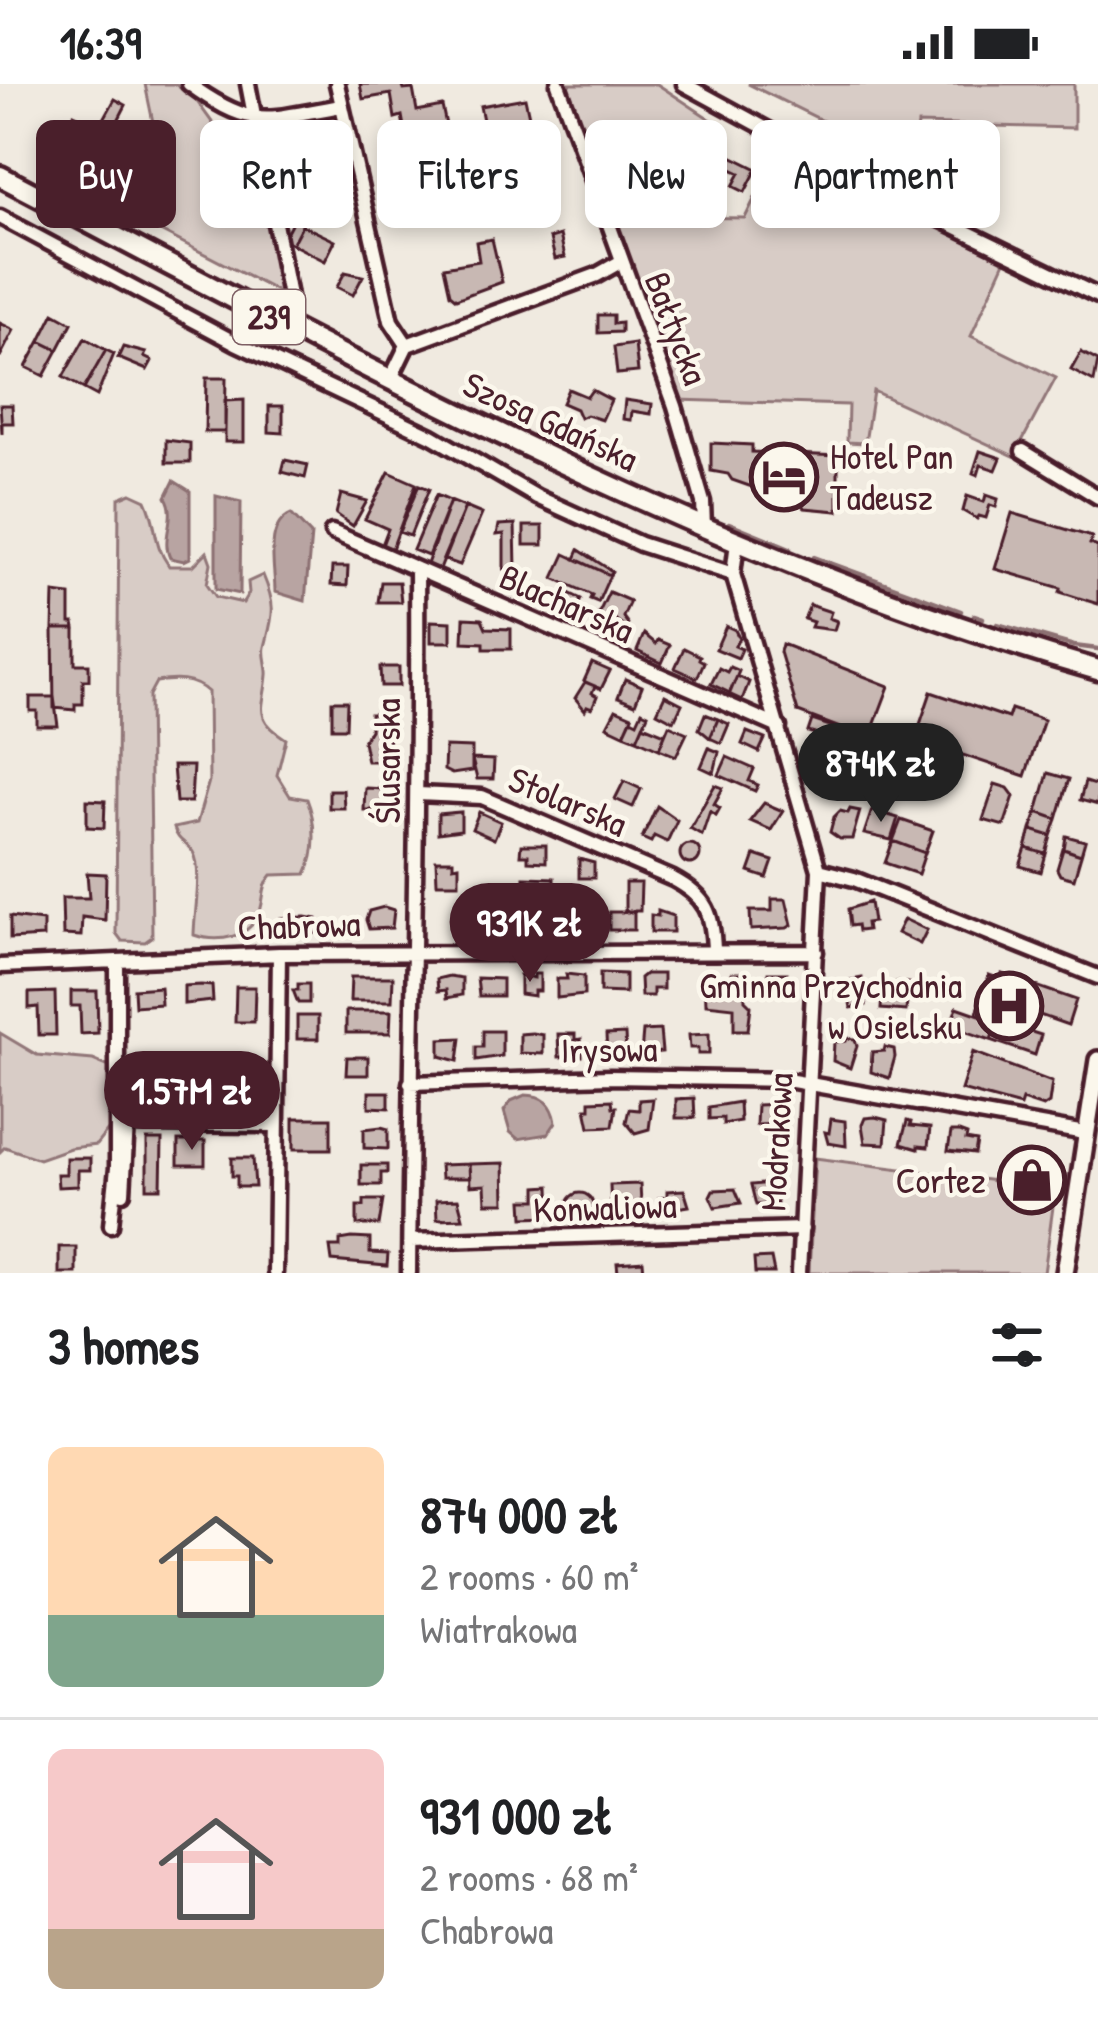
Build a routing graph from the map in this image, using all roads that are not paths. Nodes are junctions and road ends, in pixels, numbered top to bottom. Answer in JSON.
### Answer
{"nodes":[{"id":1,"x":189,"y":84,"type":"edge"},
{"id":2,"x":248,"y":84,"type":"edge"},
{"id":3,"x":337,"y":84,"type":"edge"},
{"id":4,"x":558,"y":84,"type":"edge"},
{"id":5,"x":683,"y":84,"type":"edge"},
{"id":6,"x":342,"y":106,"type":"junction"},
{"id":7,"x":254,"y":120,"type":"junction"},
{"id":8,"x":0,"y":176,"type":"edge"},
{"id":9,"x":0,"y":218,"type":"edge"},
{"id":10,"x":275,"y":228,"type":"edge"},
{"id":11,"x":620,"y":262,"type":"junction"},
{"id":12,"x":1098,"y":296,"type":"edge"},
{"id":13,"x":284,"y":325,"type":"junction"},
{"id":14,"x":407,"y":344,"type":"junction"},
{"id":15,"x":390,"y":380,"type":"junction"},
{"id":16,"x":1023,"y":452,"type":"dead end"},
{"id":17,"x":1098,"y":497,"type":"edge"},
{"id":18,"x":704,"y":527,"type":"junction"},
{"id":19,"x":332,"y":532,"type":"dead end"},
{"id":20,"x":737,"y":542,"type":"junction"},
{"id":21,"x":417,"y":569,"type":"junction"},
{"id":22,"x":733,"y":574,"type":"junction"},
{"id":23,"x":1098,"y":670,"type":"edge"},
{"id":24,"x":779,"y":727,"type":"junction"},
{"id":25,"x":418,"y":794,"type":"junction"},
{"id":26,"x":819,"y":870,"type":"junction"},
{"id":27,"x":714,"y":951,"type":"junction"},
{"id":28,"x":417,"y":952,"type":"junction"},
{"id":29,"x":816,"y":952,"type":"junction"},
{"id":30,"x":279,"y":954,"type":"junction"},
{"id":31,"x":117,"y":962,"type":"junction"},
{"id":32,"x":0,"y":966,"type":"edge"},
{"id":33,"x":1098,"y":977,"type":"edge"},
{"id":34,"x":1098,"y":1060,"type":"edge"},
{"id":35,"x":410,"y":1083,"type":"junction"},
{"id":36,"x":809,"y":1084,"type":"junction"},
{"id":37,"x":276,"y":1125,"type":"junction"},
{"id":38,"x":1090,"y":1131,"type":"edge"},
{"id":39,"x":123,"y":1193,"type":"dead end"},
{"id":40,"x":111,"y":1225,"type":"dead end"},
{"id":41,"x":802,"y":1229,"type":"junction"},
{"id":42,"x":410,"y":1241,"type":"junction"},
{"id":43,"x":275,"y":1273,"type":"edge"},
{"id":44,"x":410,"y":1273,"type":"edge"},
{"id":45,"x":799,"y":1273,"type":"edge"},
{"id":46,"x":1066,"y":1273,"type":"edge"}],
"edges":[{"from":1,"to":7,"type":"street"},
{"from":2,"to":7,"type":"street"},
{"from":3,"to":6,"type":"street"},
{"from":4,"to":11,"type":"street","name":"Bałtycka"},
{"from":5,"to":12,"type":"street"},
{"from":6,"to":7,"type":"street"},
{"from":6,"to":14,"type":"street"},
{"from":8,"to":13,"type":"main road","name":"Szosa Gdańska","number":"239"},
{"from":9,"to":22,"type":"street"},
{"from":10,"to":13,"type":"street"},
{"from":11,"to":14,"type":"street"},
{"from":11,"to":18,"type":"street","name":"Bałtycka"},
{"from":13,"to":15,"type":"main road","name":"Szosa Gdańska","number":"239"},
{"from":14,"to":15,"type":"street"},
{"from":15,"to":18,"type":"main road","name":"Szosa Gdańska","number":"239"},
{"from":16,"to":17,"type":"street"},
{"from":18,"to":20,"type":"main road","name":"Szosa Gdańska","number":"239"},
{"from":19,"to":21,"type":"street","name":"Blacharska"},
{"from":20,"to":22,"type":"street"},
{"from":20,"to":23,"type":"main road","name":"Szosa Gdańska","number":"239"},
{"from":21,"to":24,"type":"street","name":"Blacharska"},
{"from":21,"to":25,"type":"street","name":"Ślusarska"},
{"from":22,"to":24,"type":"street","name":"Modrakowa"},
{"from":24,"to":26,"type":"street","name":"Modrakowa"},
{"from":25,"to":27,"type":"street","name":"Stolarska"},
{"from":25,"to":28,"type":"street","name":"Ślusarska"},
{"from":26,"to":29,"type":"street","name":"Modrakowa"},
{"from":26,"to":33,"type":"street"},
{"from":27,"to":28,"type":"street","name":"Chabrowa"},
{"from":27,"to":29,"type":"street","name":"Chabrowa"},
{"from":28,"to":30,"type":"street","name":"Chabrowa"},
{"from":28,"to":35,"type":"street","name":"Ślusarska"},
{"from":29,"to":36,"type":"street","name":"Modrakowa"},
{"from":30,"to":31,"type":"street","name":"Chabrowa"},
{"from":30,"to":37,"type":"street"},
{"from":31,"to":32,"type":"street","name":"Chabrowa"},
{"from":31,"to":40,"type":"street"},
{"from":34,"to":38,"type":"street"},
{"from":35,"to":36,"type":"street","name":"Irysowa"},
{"from":35,"to":42,"type":"street","name":"Ślusarska"},
{"from":36,"to":38,"type":"street","name":"Irysowa"},
{"from":36,"to":41,"type":"street","name":"Modrakowa"},
{"from":37,"to":39,"type":"street"},
{"from":37,"to":43,"type":"street"},
{"from":38,"to":46,"type":"street"},
{"from":41,"to":42,"type":"street","name":"Konwaliowa"},
{"from":41,"to":45,"type":"street","name":"Modrakowa"},
{"from":42,"to":44,"type":"street","name":"Ślusarska"}]}
